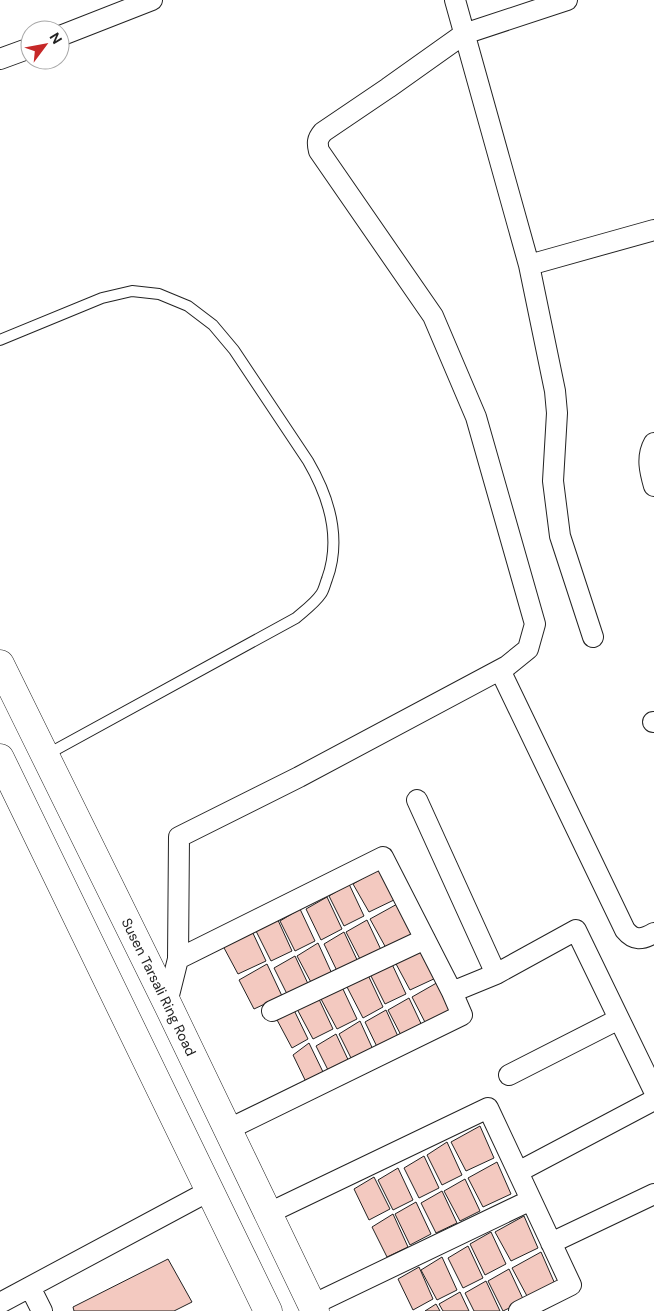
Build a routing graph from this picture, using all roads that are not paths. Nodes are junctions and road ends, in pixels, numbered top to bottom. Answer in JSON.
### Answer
{"nodes":[{"id":1,"x":455,"y":0,"type":"edge"},
{"id":2,"x":567,"y":0,"type":"edge"},
{"id":3,"x":148,"y":1,"type":"edge"},
{"id":4,"x":70,"y":32,"type":"edge"},
{"id":5,"x":464,"y":34,"type":"junction"},
{"id":6,"x":20,"y":52,"type":"edge"},
{"id":7,"x":0,"y":59,"type":"edge"},
{"id":8,"x":654,"y":230,"type":"edge"},
{"id":9,"x":529,"y":264,"type":"junction"},
{"id":10,"x":0,"y":340,"type":"edge"},
{"id":11,"x":654,"y":443,"type":"edge"},
{"id":12,"x":654,"y":486,"type":"edge"},
{"id":13,"x":593,"y":637,"type":"dead end"},
{"id":14,"x":0,"y":664,"type":"edge"},
{"id":15,"x":500,"y":670,"type":"junction"},
{"id":16,"x":45,"y":755,"type":"junction"},
{"id":17,"x":0,"y":758,"type":"edge"},
{"id":18,"x":417,"y":800,"type":"dead end"},
{"id":19,"x":654,"y":933,"type":"edge"},
{"id":20,"x":425,"y":939,"type":"junction"},
{"id":21,"x":178,"y":959,"type":"junction"},
{"id":22,"x":496,"y":974,"type":"junction"},
{"id":23,"x":452,"y":992,"type":"junction"},
{"id":24,"x":168,"y":1003,"type":"junction"},
{"id":25,"x":272,"y":1011,"type":"dead end"},
{"id":26,"x":619,"y":1019,"type":"junction"},
{"id":27,"x":509,"y":1075,"type":"dead end"},
{"id":28,"x":654,"y":1091,"type":"edge"},
{"id":29,"x":654,"y":1100,"type":"edge"},
{"id":30,"x":229,"y":1129,"type":"junction"},
{"id":31,"x":518,"y":1172,"type":"junction"},
{"id":32,"x":209,"y":1191,"type":"junction"},
{"id":33,"x":654,"y":1194,"type":"edge"},
{"id":34,"x":531,"y":1200,"type":"junction"},
{"id":35,"x":269,"y":1213,"type":"junction"},
{"id":36,"x":551,"y":1243,"type":"junction"},
{"id":37,"x":30,"y":1287,"type":"junction"},
{"id":38,"x":0,"y":1303,"type":"edge"},
{"id":39,"x":314,"y":1308,"type":"edge"},
{"id":40,"x":42,"y":1311,"type":"edge"},
{"id":41,"x":268,"y":1311,"type":"edge"},
{"id":42,"x":518,"y":1311,"type":"edge"}],
"edges":[{"from":1,"to":5,"type":"street"},
{"from":2,"to":5,"type":"street"},
{"from":3,"to":4,"type":"street"},
{"from":5,"to":9,"type":"street"},
{"from":5,"to":15,"type":"street"},
{"from":6,"to":7,"type":"street"},
{"from":8,"to":9,"type":"street"},
{"from":9,"to":13,"type":"street"},
{"from":10,"to":16,"type":"lane"},
{"from":11,"to":12,"type":"street"},
{"from":14,"to":16,"type":"main road","name":"Susen Tarsali Ring Road"},
{"from":15,"to":19,"type":"street"},
{"from":15,"to":21,"type":"street"},
{"from":16,"to":24,"type":"main road","name":"Susen Tarsali Ring Road"},
{"from":17,"to":32,"type":"main road"},
{"from":18,"to":22,"type":"street"},
{"from":20,"to":21,"type":"street"},
{"from":20,"to":23,"type":"street"},
{"from":20,"to":25,"type":"street"},
{"from":21,"to":24,"type":"street"},
{"from":22,"to":23,"type":"street"},
{"from":22,"to":26,"type":"street"},
{"from":23,"to":30,"type":"street"},
{"from":24,"to":30,"type":"main road","name":"Susen Tarsali Ring Road"},
{"from":26,"to":27,"type":"street"},
{"from":26,"to":28,"type":"street"},
{"from":29,"to":31,"type":"street"},
{"from":30,"to":35,"type":"main road","name":"Susen Tarsali Ring Road"},
{"from":31,"to":34,"type":"street"},
{"from":31,"to":35,"type":"street"},
{"from":32,"to":37,"type":"street"},
{"from":32,"to":41,"type":"main road"},
{"from":33,"to":36,"type":"street"},
{"from":34,"to":36,"type":"street"},
{"from":34,"to":39,"type":"street"},
{"from":35,"to":39,"type":"main road","name":"Susen Tarsali Ring Road"},
{"from":36,"to":42,"type":"street"},
{"from":37,"to":38,"type":"street"},
{"from":37,"to":40,"type":"street"}]}
